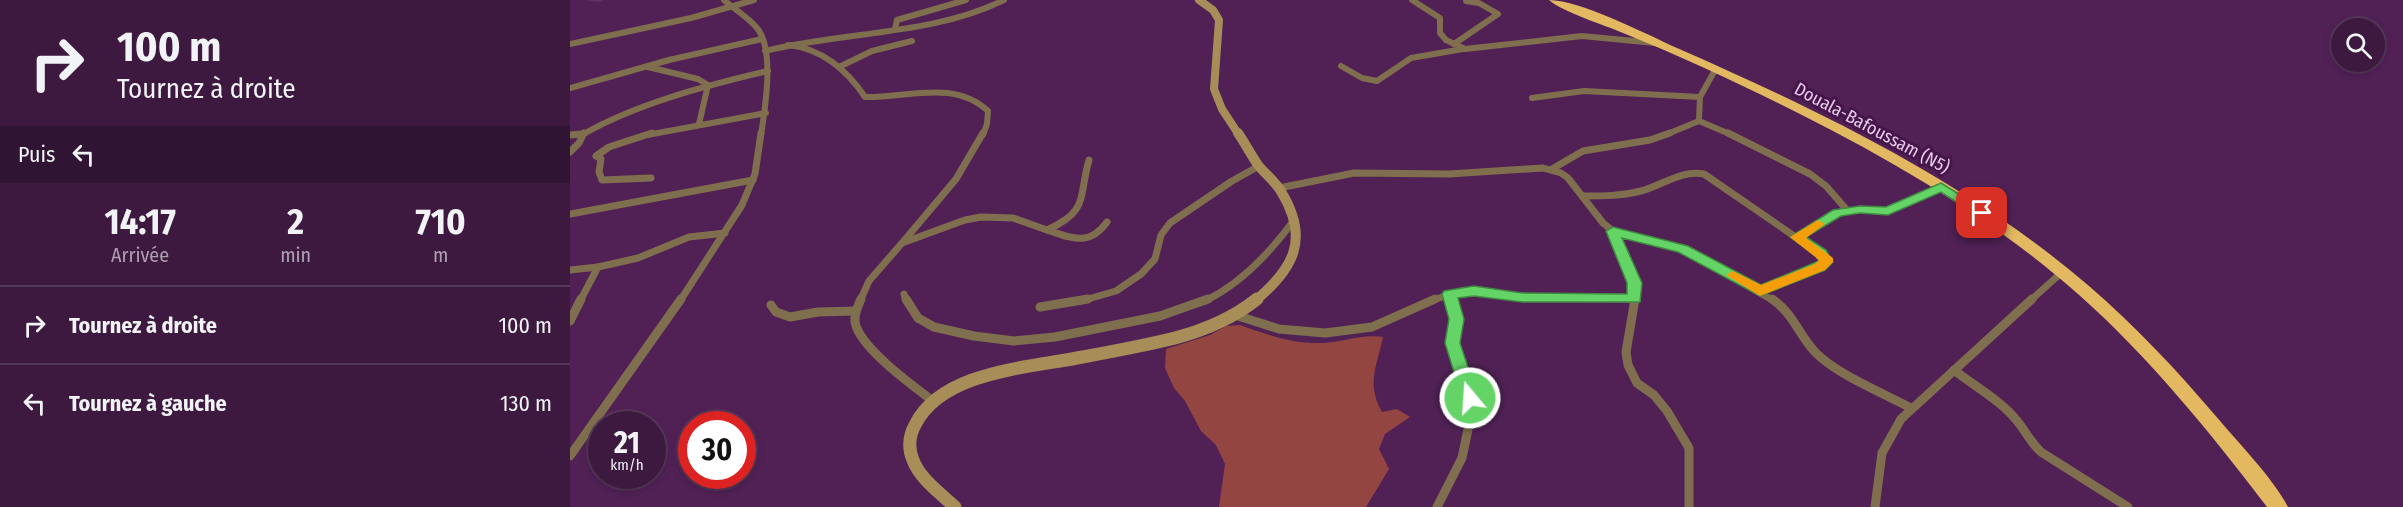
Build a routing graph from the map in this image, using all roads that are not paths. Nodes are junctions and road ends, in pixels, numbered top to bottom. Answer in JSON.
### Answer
{"nodes":[{"id":1,"x":724,"y":0,"type":"edge"},
{"id":2,"x":754,"y":0,"type":"edge"},
{"id":3,"x":966,"y":0,"type":"edge"},
{"id":4,"x":1004,"y":0,"type":"edge"},
{"id":5,"x":1199,"y":0,"type":"edge"},
{"id":6,"x":1412,"y":0,"type":"edge"},
{"id":7,"x":1554,"y":0,"type":"edge"},
{"id":8,"x":1466,"y":1,"type":"edge"},
{"id":9,"x":732,"y":6,"type":"junction"},
{"id":10,"x":895,"y":29,"type":"junction"},
{"id":11,"x":762,"y":39,"type":"junction"},
{"id":12,"x":912,"y":41,"type":"dead end"},
{"id":13,"x":1655,"y":43,"type":"junction"},
{"id":14,"x":570,"y":44,"type":"edge"},
{"id":15,"x":1454,"y":44,"type":"junction"},
{"id":16,"x":788,"y":45,"type":"junction"},
{"id":17,"x":1465,"y":49,"type":"junction"},
{"id":18,"x":765,"y":51,"type":"junction"},
{"id":19,"x":1341,"y":66,"type":"dead end"},
{"id":20,"x":646,"y":67,"type":"junction"},
{"id":21,"x":839,"y":67,"type":"junction"},
{"id":22,"x":1715,"y":70,"type":"junction"},
{"id":23,"x":768,"y":71,"type":"junction"},
{"id":24,"x":708,"y":85,"type":"junction"},
{"id":25,"x":570,"y":88,"type":"edge"},
{"id":26,"x":1700,"y":97,"type":"junction"},
{"id":27,"x":1532,"y":98,"type":"dead end"},
{"id":28,"x":766,"y":113,"type":"junction"},
{"id":29,"x":1699,"y":121,"type":"junction"},
{"id":30,"x":699,"y":124,"type":"junction"},
{"id":31,"x":582,"y":134,"type":"junction"},
{"id":32,"x":570,"y":135,"type":"edge"},
{"id":33,"x":570,"y":152,"type":"edge"},
{"id":34,"x":1089,"y":160,"type":"dead end"},
{"id":35,"x":1259,"y":166,"type":"junction"},
{"id":36,"x":1552,"y":169,"type":"junction"},
{"id":37,"x":651,"y":178,"type":"dead end"},
{"id":38,"x":753,"y":180,"type":"junction"},
{"id":39,"x":1941,"y":187,"type":"junction"},
{"id":40,"x":1279,"y":188,"type":"junction"},
{"id":41,"x":1584,"y":196,"type":"junction"},
{"id":42,"x":1847,"y":210,"type":"junction"},
{"id":43,"x":570,"y":214,"type":"edge"},
{"id":44,"x":1294,"y":220,"type":"junction"},
{"id":45,"x":1107,"y":222,"type":"dead end"},
{"id":46,"x":1047,"y":230,"type":"junction"},
{"id":47,"x":1613,"y":231,"type":"junction"},
{"id":48,"x":725,"y":232,"type":"junction"},
{"id":49,"x":1797,"y":237,"type":"junction"},
{"id":50,"x":902,"y":243,"type":"junction"},
{"id":51,"x":598,"y":267,"type":"junction"},
{"id":52,"x":570,"y":270,"type":"edge"},
{"id":53,"x":2061,"y":273,"type":"junction"},
{"id":54,"x":1760,"y":291,"type":"junction"},
{"id":55,"x":904,"y":294,"type":"dead end"},
{"id":56,"x":1449,"y":294,"type":"junction"},
{"id":57,"x":1635,"y":299,"type":"junction"},
{"id":58,"x":771,"y":305,"type":"dead end"},
{"id":59,"x":1040,"y":307,"type":"dead end"},
{"id":60,"x":856,"y":311,"type":"junction"},
{"id":61,"x":1235,"y":315,"type":"junction"},
{"id":62,"x":570,"y":321,"type":"edge"},
{"id":63,"x":1954,"y":370,"type":"junction"},
{"id":64,"x":933,"y":401,"type":"junction"},
{"id":65,"x":1911,"y":408,"type":"junction"},
{"id":66,"x":572,"y":452,"type":"edge"},
{"id":67,"x":955,"y":507,"type":"edge"},
{"id":68,"x":1437,"y":507,"type":"edge"},
{"id":69,"x":1689,"y":507,"type":"edge"},
{"id":70,"x":1875,"y":507,"type":"edge"},
{"id":71,"x":2128,"y":507,"type":"edge"},
{"id":72,"x":2278,"y":507,"type":"edge"}],
"edges":[{"from":1,"to":9,"type":"street"},
{"from":2,"to":9,"type":"street"},
{"from":3,"to":10,"type":"street"},
{"from":4,"to":10,"type":"street"},
{"from":5,"to":35,"type":"street"},
{"from":6,"to":15,"type":"street"},
{"from":7,"to":13,"type":"highway","name":"Douala-Bafoussam (N5)"},
{"from":8,"to":15,"type":"street"},
{"from":9,"to":11,"type":"street"},
{"from":9,"to":14,"type":"street"},
{"from":10,"to":16,"type":"street"},
{"from":11,"to":18,"type":"street"},
{"from":11,"to":20,"type":"street"},
{"from":12,"to":21,"type":"street"},
{"from":13,"to":17,"type":"street"},
{"from":13,"to":22,"type":"highway","name":"Douala-Bafoussam (N5)"},
{"from":15,"to":17,"type":"street"},
{"from":16,"to":18,"type":"street"},
{"from":16,"to":21,"type":"street"},
{"from":17,"to":19,"type":"street"},
{"from":18,"to":23,"type":"street"},
{"from":20,"to":24,"type":"street"},
{"from":20,"to":25,"type":"street"},
{"from":21,"to":50,"type":"street"},
{"from":22,"to":26,"type":"street"},
{"from":22,"to":39,"type":"highway","name":"Douala-Bafoussam (N5)"},
{"from":23,"to":24,"type":"street"},
{"from":23,"to":28,"type":"street"},
{"from":24,"to":30,"type":"street"},
{"from":24,"to":31,"type":"street"},
{"from":26,"to":27,"type":"street"},
{"from":26,"to":29,"type":"street"},
{"from":28,"to":30,"type":"street"},
{"from":28,"to":38,"type":"street"},
{"from":29,"to":36,"type":"street"},
{"from":29,"to":42,"type":"street"},
{"from":30,"to":37,"type":"street"},
{"from":31,"to":32,"type":"street"},
{"from":31,"to":33,"type":"street"},
{"from":34,"to":46,"type":"street"},
{"from":35,"to":40,"type":"street"},
{"from":35,"to":59,"type":"street"},
{"from":36,"to":40,"type":"street"},
{"from":36,"to":41,"type":"street"},
{"from":38,"to":43,"type":"street"},
{"from":38,"to":48,"type":"street"},
{"from":39,"to":42,"type":"street"},
{"from":39,"to":53,"type":"highway","name":"Douala-Bafoussam (N5)"},
{"from":40,"to":44,"type":"street"},
{"from":41,"to":47,"type":"street"},
{"from":41,"to":49,"type":"street"},
{"from":42,"to":49,"type":"street"},
{"from":44,"to":55,"type":"street"},
{"from":44,"to":61,"type":"street"},
{"from":45,"to":46,"type":"street"},
{"from":46,"to":50,"type":"street"},
{"from":47,"to":54,"type":"street"},
{"from":47,"to":57,"type":"street"},
{"from":48,"to":51,"type":"street"},
{"from":48,"to":66,"type":"street"},
{"from":49,"to":54,"type":"street"},
{"from":50,"to":60,"type":"street"},
{"from":51,"to":52,"type":"street"},
{"from":51,"to":62,"type":"street"},
{"from":53,"to":63,"type":"street"},
{"from":53,"to":72,"type":"highway","name":"Douala-Bafoussam (N5)"},
{"from":54,"to":65,"type":"street"},
{"from":56,"to":57,"type":"street"},
{"from":56,"to":61,"type":"street"},
{"from":56,"to":68,"type":"street"},
{"from":57,"to":69,"type":"street"},
{"from":58,"to":60,"type":"street"},
{"from":60,"to":64,"type":"street"},
{"from":61,"to":64,"type":"street"},
{"from":63,"to":65,"type":"street"},
{"from":63,"to":71,"type":"street"},
{"from":64,"to":67,"type":"street"},
{"from":65,"to":70,"type":"street"}]}
